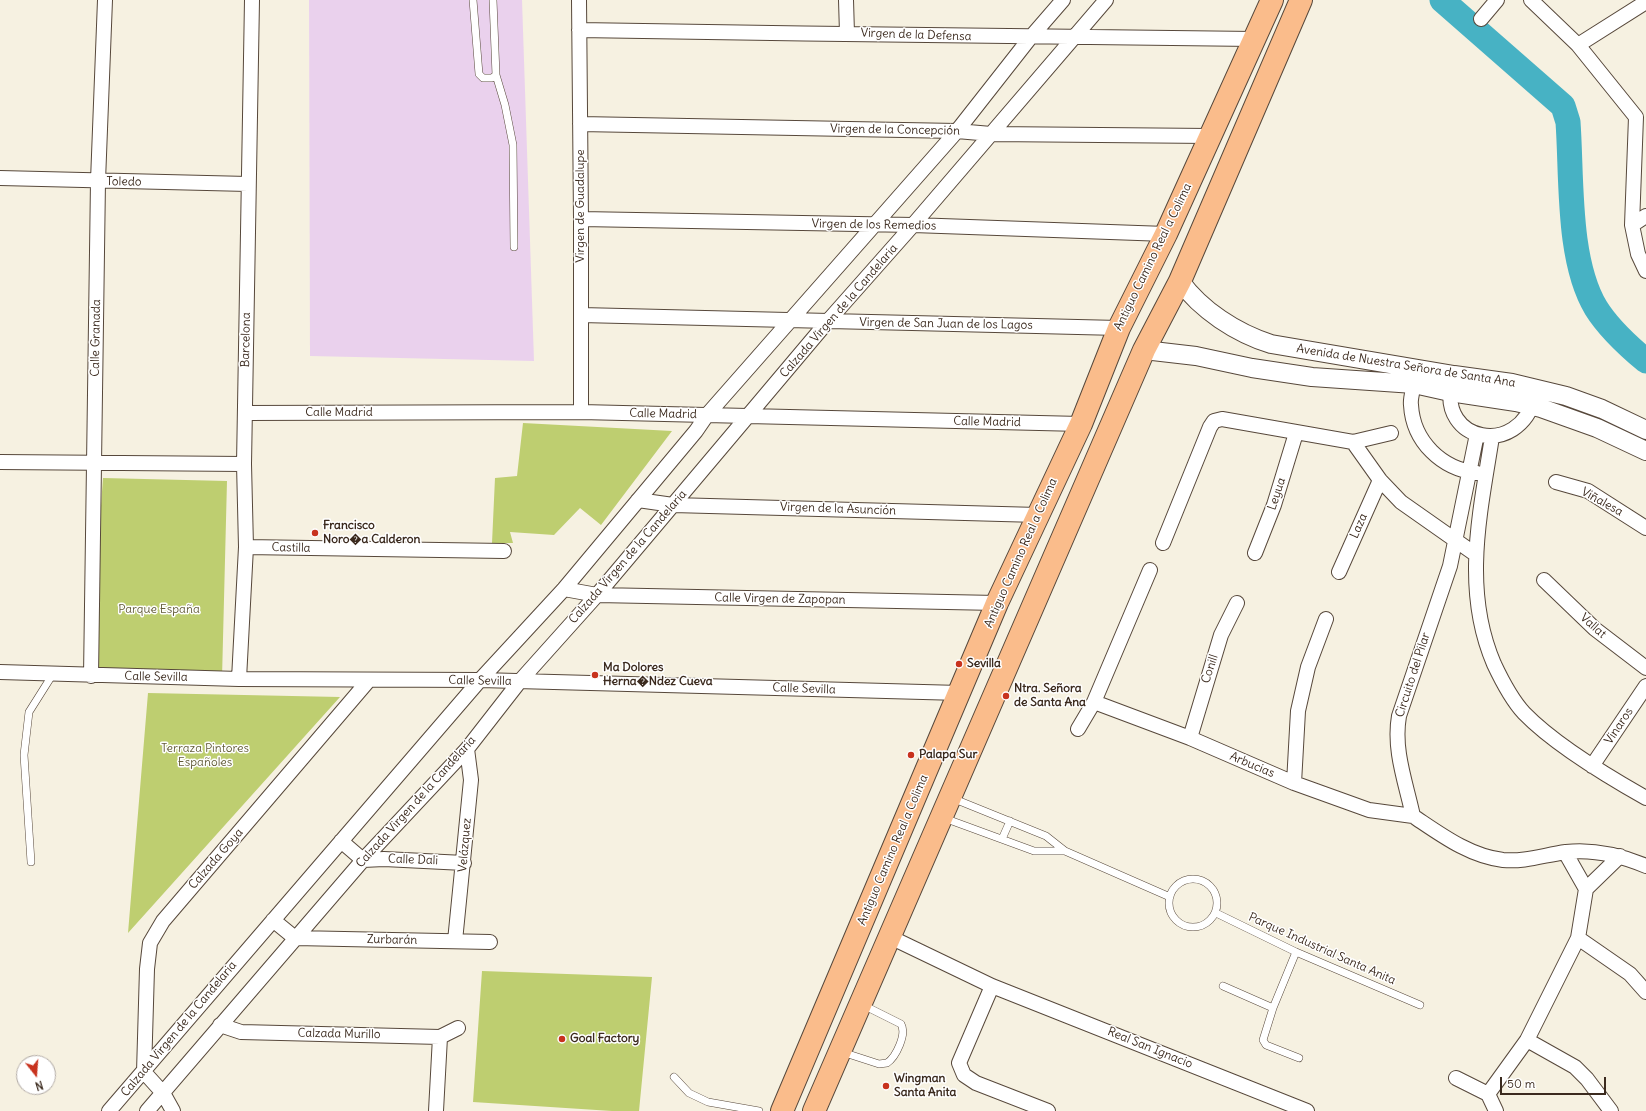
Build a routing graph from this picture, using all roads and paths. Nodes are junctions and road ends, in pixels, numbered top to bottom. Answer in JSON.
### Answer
{"nodes":[{"id":1,"x":105,"y":0,"type":"edge"},
{"id":2,"x":252,"y":0,"type":"edge"},
{"id":3,"x":473,"y":0,"type":"edge"},
{"id":4,"x":493,"y":0,"type":"edge"},
{"id":5,"x":579,"y":0,"type":"edge"},
{"id":6,"x":846,"y":0,"type":"edge"},
{"id":7,"x":1063,"y":0,"type":"edge"},
{"id":8,"x":1106,"y":0,"type":"edge"},
{"id":9,"x":1272,"y":0,"type":"edge"},
{"id":10,"x":1301,"y":0,"type":"edge"},
{"id":11,"x":1310,"y":0,"type":"edge"},
{"id":12,"x":1497,"y":0,"type":"edge"},
{"id":13,"x":1531,"y":0,"type":"edge"},
{"id":14,"x":1646,"y":2,"type":"edge"},
{"id":15,"x":1481,"y":19,"type":"dead end"},
{"id":16,"x":579,"y":30,"type":"junction"},
{"id":17,"x":847,"y":33,"type":"junction"},
{"id":18,"x":1030,"y":38,"type":"junction"},
{"id":19,"x":1073,"y":38,"type":"junction"},
{"id":20,"x":1254,"y":39,"type":"junction"},
{"id":21,"x":1578,"y":45,"type":"junction"},
{"id":22,"x":496,"y":75,"type":"junction"},
{"id":23,"x":1264,"y":85,"type":"junction"},
{"id":24,"x":1641,"y":114,"type":"edge"},
{"id":25,"x":580,"y":124,"type":"junction"},
{"id":26,"x":957,"y":131,"type":"junction"},
{"id":27,"x":991,"y":134,"type":"junction"},
{"id":28,"x":1210,"y":136,"type":"junction"},
{"id":29,"x":0,"y":178,"type":"edge"},
{"id":30,"x":98,"y":182,"type":"junction"},
{"id":31,"x":248,"y":184,"type":"junction"},
{"id":32,"x":1646,"y":216,"type":"edge"},
{"id":33,"x":582,"y":219,"type":"junction"},
{"id":34,"x":913,"y":225,"type":"junction"},
{"id":35,"x":1632,"y":225,"type":"junction"},
{"id":36,"x":874,"y":226,"type":"junction"},
{"id":37,"x":1166,"y":234,"type":"junction"},
{"id":38,"x":514,"y":247,"type":"dead end"},
{"id":39,"x":1646,"y":271,"type":"edge"},
{"id":40,"x":1180,"y":281,"type":"junction"},
{"id":41,"x":581,"y":315,"type":"junction"},
{"id":42,"x":789,"y":321,"type":"junction"},
{"id":43,"x":828,"y":321,"type":"junction"},
{"id":44,"x":1119,"y":328,"type":"junction"},
{"id":45,"x":1144,"y":350,"type":"junction"},
{"id":46,"x":1337,"y":354,"type":"junction"},
{"id":47,"x":1335,"y":378,"type":"junction"},
{"id":48,"x":1414,"y":384,"type":"junction"},
{"id":49,"x":1452,"y":384,"type":"junction"},
{"id":50,"x":1535,"y":398,"type":"junction"},
{"id":51,"x":581,"y":412,"type":"junction"},
{"id":52,"x":245,"y":413,"type":"junction"},
{"id":53,"x":707,"y":415,"type":"junction"},
{"id":54,"x":749,"y":416,"type":"junction"},
{"id":55,"x":1081,"y":424,"type":"junction"},
{"id":56,"x":1646,"y":430,"type":"edge"},
{"id":57,"x":1296,"y":433,"type":"junction"},
{"id":58,"x":1391,"y":433,"type":"dead end"},
{"id":59,"x":1478,"y":434,"type":"junction"},
{"id":60,"x":1492,"y":436,"type":"junction"},
{"id":61,"x":1353,"y":442,"type":"junction"},
{"id":62,"x":1646,"y":452,"type":"edge"},
{"id":63,"x":0,"y":462,"type":"edge"},
{"id":64,"x":95,"y":462,"type":"junction"},
{"id":65,"x":244,"y":464,"type":"junction"},
{"id":66,"x":1469,"y":472,"type":"junction"},
{"id":67,"x":1485,"y":474,"type":"junction"},
{"id":68,"x":1380,"y":480,"type":"junction"},
{"id":69,"x":1556,"y":482,"type":"dead end"},
{"id":70,"x":638,"y":500,"type":"junction"},
{"id":71,"x":673,"y":505,"type":"junction"},
{"id":72,"x":1038,"y":515,"type":"junction"},
{"id":73,"x":1646,"y":528,"type":"edge"},
{"id":74,"x":1456,"y":541,"type":"junction"},
{"id":75,"x":1163,"y":543,"type":"dead end"},
{"id":76,"x":246,"y":547,"type":"junction"},
{"id":77,"x":504,"y":551,"type":"dead end"},
{"id":78,"x":1255,"y":553,"type":"dead end"},
{"id":79,"x":1476,"y":554,"type":"junction"},
{"id":80,"x":1150,"y":570,"type":"dead end"},
{"id":81,"x":1340,"y":572,"type":"dead end"},
{"id":82,"x":1544,"y":580,"type":"dead end"},
{"id":83,"x":564,"y":589,"type":"junction"},
{"id":84,"x":597,"y":595,"type":"junction"},
{"id":85,"x":997,"y":603,"type":"junction"},
{"id":86,"x":1237,"y":603,"type":"dead end"},
{"id":87,"x":1326,"y":619,"type":"dead end"},
{"id":88,"x":1646,"y":668,"type":"edge"},
{"id":89,"x":0,"y":672,"type":"edge"},
{"id":90,"x":52,"y":674,"type":"junction"},
{"id":91,"x":91,"y":676,"type":"junction"},
{"id":92,"x":239,"y":679,"type":"junction"},
{"id":93,"x":369,"y":680,"type":"junction"},
{"id":94,"x":480,"y":680,"type":"junction"},
{"id":95,"x":520,"y":682,"type":"junction"},
{"id":96,"x":1646,"y":686,"type":"edge"},
{"id":97,"x":960,"y":693,"type":"junction"},
{"id":98,"x":1094,"y":702,"type":"junction"},
{"id":99,"x":1078,"y":729,"type":"dead end"},
{"id":100,"x":1190,"y":738,"type":"junction"},
{"id":101,"x":467,"y":749,"type":"junction"},
{"id":102,"x":1592,"y":766,"type":"junction"},
{"id":103,"x":1294,"y":783,"type":"junction"},
{"id":104,"x":949,"y":797,"type":"junction"},
{"id":105,"x":1646,"y":798,"type":"edge"},
{"id":106,"x":940,"y":816,"type":"junction"},
{"id":107,"x":1413,"y":816,"type":"junction"},
{"id":108,"x":1010,"y":821,"type":"junction"},
{"id":109,"x":1002,"y":839,"type":"junction"},
{"id":110,"x":341,"y":841,"type":"junction"},
{"id":111,"x":1065,"y":851,"type":"junction"},
{"id":112,"x":1565,"y":852,"type":"junction"},
{"id":113,"x":1620,"y":856,"type":"junction"},
{"id":114,"x":363,"y":860,"type":"junction"},
{"id":115,"x":31,"y":862,"type":"dead end"},
{"id":116,"x":464,"y":862,"type":"junction"},
{"id":117,"x":1646,"y":866,"type":"edge"},
{"id":118,"x":1586,"y":890,"type":"junction"},
{"id":119,"x":1170,"y":897,"type":"junction"},
{"id":120,"x":1216,"y":913,"type":"junction"},
{"id":121,"x":273,"y":920,"type":"junction"},
{"id":122,"x":890,"y":937,"type":"junction"},
{"id":123,"x":295,"y":938,"type":"junction"},
{"id":124,"x":1578,"y":938,"type":"junction"},
{"id":125,"x":455,"y":941,"type":"junction"},
{"id":126,"x":490,"y":942,"type":"dead end"},
{"id":127,"x":1296,"y":952,"type":"junction"},
{"id":128,"x":992,"y":986,"type":"junction"},
{"id":129,"x":1223,"y":986,"type":"dead end"},
{"id":130,"x":1646,"y":992,"type":"edge"},
{"id":131,"x":861,"y":1004,"type":"junction"},
{"id":132,"x":1420,"y":1005,"type":"dead end"},
{"id":133,"x":1273,"y":1008,"type":"junction"},
{"id":134,"x":220,"y":1025,"type":"junction"},
{"id":135,"x":458,"y":1028,"type":"dead end"},
{"id":136,"x":440,"y":1037,"type":"junction"},
{"id":137,"x":1527,"y":1040,"type":"junction"},
{"id":138,"x":840,"y":1051,"type":"junction"},
{"id":139,"x":1299,"y":1058,"type":"dead end"},
{"id":140,"x":144,"y":1072,"type":"junction"},
{"id":141,"x":674,"y":1077,"type":"dead end"},
{"id":142,"x":1456,"y":1078,"type":"dead end"},
{"id":143,"x":163,"y":1093,"type":"junction"},
{"id":144,"x":1488,"y":1094,"type":"junction"},
{"id":145,"x":109,"y":1111,"type":"edge"},
{"id":146,"x":147,"y":1111,"type":"edge"},
{"id":147,"x":173,"y":1111,"type":"edge"},
{"id":148,"x":436,"y":1111,"type":"edge"},
{"id":149,"x":759,"y":1111,"type":"edge"},
{"id":150,"x":782,"y":1111,"type":"edge"},
{"id":151,"x":814,"y":1111,"type":"edge"},
{"id":152,"x":1048,"y":1111,"type":"edge"},
{"id":153,"x":1307,"y":1111,"type":"edge"},
{"id":154,"x":1496,"y":1111,"type":"edge"},
{"id":155,"x":1611,"y":1111,"type":"edge"}],
"edges":[{"from":1,"to":30,"type":"street","name":"Calle Granada"},
{"from":2,"to":31,"type":"street","name":"Barcelona"},
{"from":3,"to":22,"type":"lane"},
{"from":4,"to":22,"type":"lane"},
{"from":5,"to":16,"type":"street","name":"Virgen de Guadalupe"},
{"from":6,"to":17,"type":"street"},
{"from":7,"to":18,"type":"street","name":"Calzada Virgen de la Candelaria"},
{"from":8,"to":19,"type":"street","name":"Calzada Virgen de la Candelaria"},
{"from":9,"to":20,"type":"main road","name":"Antiguo Camino Real a Colima"},
{"from":10,"to":23,"type":"main road"},
{"from":11,"to":23,"type":"main road"},
{"from":12,"to":15,"type":"street"},
{"from":13,"to":21,"type":"street"},
{"from":14,"to":21,"type":"street"},
{"from":16,"to":17,"type":"street","name":"Virgen de la Defensa"},
{"from":16,"to":25,"type":"street","name":"Virgen de Guadalupe"},
{"from":17,"to":18,"type":"street","name":"Virgen de la Defensa"},
{"from":18,"to":19,"type":"street","name":"Virgen de la Defensa"},
{"from":18,"to":26,"type":"street","name":"Calzada Virgen de la Candelaria"},
{"from":19,"to":20,"type":"street","name":"Virgen de la Defensa"},
{"from":19,"to":27,"type":"street","name":"Calzada Virgen de la Candelaria"},
{"from":20,"to":28,"type":"main road","name":"Antiguo Camino Real a Colima"},
{"from":21,"to":24,"type":"street"},
{"from":22,"to":38,"type":"lane"},
{"from":23,"to":40,"type":"main road"},
{"from":24,"to":35,"type":"street"},
{"from":25,"to":26,"type":"street","name":"Virgen de la Concepción"},
{"from":25,"to":33,"type":"street","name":"Virgen de Guadalupe"},
{"from":26,"to":27,"type":"street","name":"Virgen de la Concepción"},
{"from":26,"to":36,"type":"street","name":"Calzada Virgen de la Candelaria"},
{"from":27,"to":28,"type":"street","name":"Virgen de la Concepción"},
{"from":27,"to":34,"type":"street","name":"Calzada Virgen de la Candelaria"},
{"from":28,"to":37,"type":"main road","name":"Antiguo Camino Real a Colima"},
{"from":29,"to":30,"type":"street","name":"Toledo"},
{"from":30,"to":31,"type":"street","name":"Toledo"},
{"from":30,"to":64,"type":"street","name":"Calle Granada"},
{"from":31,"to":52,"type":"street","name":"Barcelona"},
{"from":32,"to":35,"type":"street"},
{"from":33,"to":36,"type":"street","name":"Virgen de los Remedios"},
{"from":33,"to":41,"type":"street","name":"Virgen de Guadalupe"},
{"from":34,"to":36,"type":"street","name":"Virgen de los Remedios"},
{"from":34,"to":37,"type":"street","name":"Virgen de los Remedios"},
{"from":34,"to":43,"type":"street","name":"Calzada Virgen de la Candelaria"},
{"from":35,"to":39,"type":"street"},
{"from":36,"to":42,"type":"street","name":"Calzada Virgen de la Candelaria"},
{"from":37,"to":44,"type":"main road","name":"Antiguo Camino Real a Colima"},
{"from":40,"to":45,"type":"main road"},
{"from":40,"to":46,"type":"street","name":"Avenida de Nuestra Señora de Santa Ana"},
{"from":41,"to":42,"type":"street","name":"Virgen de San Juan de los Lagos"},
{"from":41,"to":51,"type":"street","name":"Virgen de Guadalupe"},
{"from":42,"to":43,"type":"street","name":"Virgen de San Juan de los Lagos"},
{"from":42,"to":53,"type":"street","name":"Calzada Virgen de la Candelaria"},
{"from":43,"to":44,"type":"street","name":"Virgen de San Juan de los Lagos"},
{"from":43,"to":54,"type":"street","name":"Calzada Virgen de la Candelaria"},
{"from":44,"to":55,"type":"main road","name":"Antiguo Camino Real a Colima"},
{"from":45,"to":47,"type":"street","name":"Avenida de Nuestra Señora de Santa Ana"},
{"from":45,"to":104,"type":"main road"},
{"from":46,"to":47,"type":"street"},
{"from":46,"to":49,"type":"street","name":"Avenida de Nuestra Señora de Santa Ana"},
{"from":47,"to":48,"type":"street","name":"Avenida de Nuestra Señora de Santa Ana"},
{"from":48,"to":49,"type":"street","name":"Avenida de Nuestra Señora de Santa Ana"},
{"from":48,"to":66,"type":"street"},
{"from":49,"to":50,"type":"street","name":"Avenida de Nuestra Señora de Santa Ana"},
{"from":49,"to":59,"type":"street"},
{"from":50,"to":56,"type":"street","name":"Avenida de Nuestra Señora de Santa Ana"},
{"from":50,"to":60,"type":"street"},
{"from":50,"to":62,"type":"street","name":"Avenida de Nuestra Señora de Santa Ana"},
{"from":51,"to":52,"type":"street","name":"Calle Madrid"},
{"from":51,"to":53,"type":"street","name":"Calle Madrid"},
{"from":52,"to":65,"type":"street","name":"Barcelona"},
{"from":53,"to":54,"type":"street","name":"Calle Madrid"},
{"from":53,"to":70,"type":"street","name":"Calzada Virgen de la Candelaria"},
{"from":54,"to":55,"type":"street","name":"Calle Madrid"},
{"from":54,"to":71,"type":"street","name":"Calzada Virgen de la Candelaria"},
{"from":55,"to":72,"type":"main road","name":"Antiguo Camino Real a Colima"},
{"from":57,"to":61,"type":"street"},
{"from":57,"to":75,"type":"street"},
{"from":57,"to":78,"type":"street","name":"Leyua"},
{"from":58,"to":61,"type":"street"},
{"from":59,"to":60,"type":"street"},
{"from":59,"to":66,"type":"street","name":"Circuito del Pilar"},
{"from":60,"to":67,"type":"street"},
{"from":61,"to":68,"type":"street"},
{"from":63,"to":64,"type":"street"},
{"from":64,"to":65,"type":"street"},
{"from":64,"to":91,"type":"street","name":"Calle Granada"},
{"from":65,"to":76,"type":"street","name":"Barcelona"},
{"from":66,"to":67,"type":"street"},
{"from":66,"to":74,"type":"street","name":"Circuito del Pilar"},
{"from":67,"to":79,"type":"street"},
{"from":68,"to":74,"type":"street"},
{"from":68,"to":81,"type":"street","name":"Laza"},
{"from":69,"to":73,"type":"street","name":"Viñalesa"},
{"from":70,"to":71,"type":"street","name":"Virgen de la Asunción"},
{"from":70,"to":83,"type":"street","name":"Calzada Virgen de la Candelaria"},
{"from":71,"to":72,"type":"street","name":"Virgen de la Asunción"},
{"from":71,"to":84,"type":"street","name":"Calzada Virgen de la Candelaria"},
{"from":72,"to":85,"type":"main road","name":"Antiguo Camino Real a Colima"},
{"from":74,"to":79,"type":"street"},
{"from":74,"to":107,"type":"street","name":"Circuito del Pilar"},
{"from":76,"to":77,"type":"street","name":"Castilla"},
{"from":76,"to":92,"type":"street","name":"Barcelona"},
{"from":79,"to":102,"type":"street"},
{"from":80,"to":98,"type":"street"},
{"from":82,"to":88,"type":"street","name":"Vallat"},
{"from":83,"to":84,"type":"street","name":"Calle Virgen de Zapopan"},
{"from":83,"to":94,"type":"street","name":"Calzada Virgen de la Candelaria"},
{"from":84,"to":85,"type":"street","name":"Calle Virgen de Zapopan"},
{"from":84,"to":95,"type":"street","name":"Calzada Virgen de la Candelaria"},
{"from":85,"to":97,"type":"main road","name":"Antiguo Camino Real a Colima"},
{"from":86,"to":100,"type":"street","name":"Conill"},
{"from":87,"to":103,"type":"street"},
{"from":89,"to":90,"type":"street","name":"Calle Sevilla"},
{"from":90,"to":91,"type":"street","name":"Calle Sevilla"},
{"from":90,"to":115,"type":"lane"},
{"from":91,"to":92,"type":"street","name":"Calle Sevilla"},
{"from":92,"to":93,"type":"street","name":"Calle Sevilla"},
{"from":93,"to":94,"type":"street","name":"Calle Sevilla"},
{"from":93,"to":140,"type":"street","name":"Calzada Goya"},
{"from":94,"to":95,"type":"street","name":"Calle Sevilla"},
{"from":94,"to":110,"type":"street","name":"Calzada Virgen de la Candelaria"},
{"from":95,"to":97,"type":"street","name":"Calle Sevilla"},
{"from":95,"to":101,"type":"street","name":"Calzada Virgen de la Candelaria"},
{"from":96,"to":102,"type":"street","name":"Vinaros"},
{"from":97,"to":150,"type":"main road","name":"Antiguo Camino Real a Colima"},
{"from":98,"to":99,"type":"street"},
{"from":98,"to":100,"type":"street","name":"Arbucias"},
{"from":100,"to":103,"type":"street","name":"Arbucias"},
{"from":101,"to":114,"type":"street","name":"Calzada Virgen de la Candelaria"},
{"from":101,"to":116,"type":"street","name":"Velázquez"},
{"from":102,"to":105,"type":"street"},
{"from":103,"to":107,"type":"street","name":"Arbucias"},
{"from":104,"to":106,"type":"main road"},
{"from":104,"to":108,"type":"lane"},
{"from":106,"to":109,"type":"lane"},
{"from":106,"to":122,"type":"main road"},
{"from":107,"to":112,"type":"street"},
{"from":108,"to":109,"type":"lane"},
{"from":108,"to":111,"type":"lane"},
{"from":109,"to":111,"type":"lane"},
{"from":110,"to":114,"type":"street"},
{"from":110,"to":121,"type":"street","name":"Calzada Virgen de la Candelaria"},
{"from":111,"to":119,"type":"lane"},
{"from":112,"to":113,"type":"street"},
{"from":112,"to":118,"type":"street"},
{"from":113,"to":117,"type":"street"},
{"from":113,"to":118,"type":"street"},
{"from":114,"to":116,"type":"street","name":"Calle Dali"},
{"from":114,"to":123,"type":"street","name":"Calzada Virgen de la Candelaria"},
{"from":116,"to":125,"type":"street","name":"Velázquez"},
{"from":118,"to":124,"type":"street"},
{"from":119,"to":120,"type":"lane"},
{"from":119,"to":120,"type":"lane"},
{"from":120,"to":127,"type":"lane","name":"Parque Industrial Santa Anita"},
{"from":121,"to":123,"type":"street"},
{"from":121,"to":140,"type":"street","name":"Calzada Virgen de la Candelaria"},
{"from":122,"to":128,"type":"street","name":"Real San Ignacio"},
{"from":122,"to":131,"type":"main road"},
{"from":123,"to":125,"type":"street","name":"Zurbarán"},
{"from":123,"to":134,"type":"street","name":"Calzada Virgen de la Candelaria"},
{"from":124,"to":130,"type":"street"},
{"from":124,"to":137,"type":"street"},
{"from":125,"to":126,"type":"street","name":"Zurbarán"},
{"from":127,"to":132,"type":"lane","name":"Parque Industrial Santa Anita"},
{"from":127,"to":133,"type":"lane"},
{"from":128,"to":152,"type":"street"},
{"from":128,"to":153,"type":"street","name":"Real San Ignacio"},
{"from":129,"to":133,"type":"lane"},
{"from":131,"to":138,"type":"main road"},
{"from":131,"to":138,"type":"lane"},
{"from":133,"to":139,"type":"lane"},
{"from":134,"to":136,"type":"street","name":"Calzada Murillo"},
{"from":134,"to":143,"type":"street","name":"Calzada Virgen de la Candelaria"},
{"from":135,"to":136,"type":"street","name":"Calzada Murillo"},
{"from":136,"to":148,"type":"street"},
{"from":137,"to":144,"type":"street"},
{"from":137,"to":155,"type":"street"},
{"from":138,"to":151,"type":"main road"},
{"from":140,"to":143,"type":"street"},
{"from":140,"to":145,"type":"street","name":"Calzada Virgen de la Candelaria"},
{"from":141,"to":149,"type":"lane"},
{"from":142,"to":144,"type":"street"},
{"from":143,"to":146,"type":"street","name":"Calzada Virgen de la Candelaria"},
{"from":143,"to":147,"type":"street"},
{"from":144,"to":154,"type":"street"}]}
